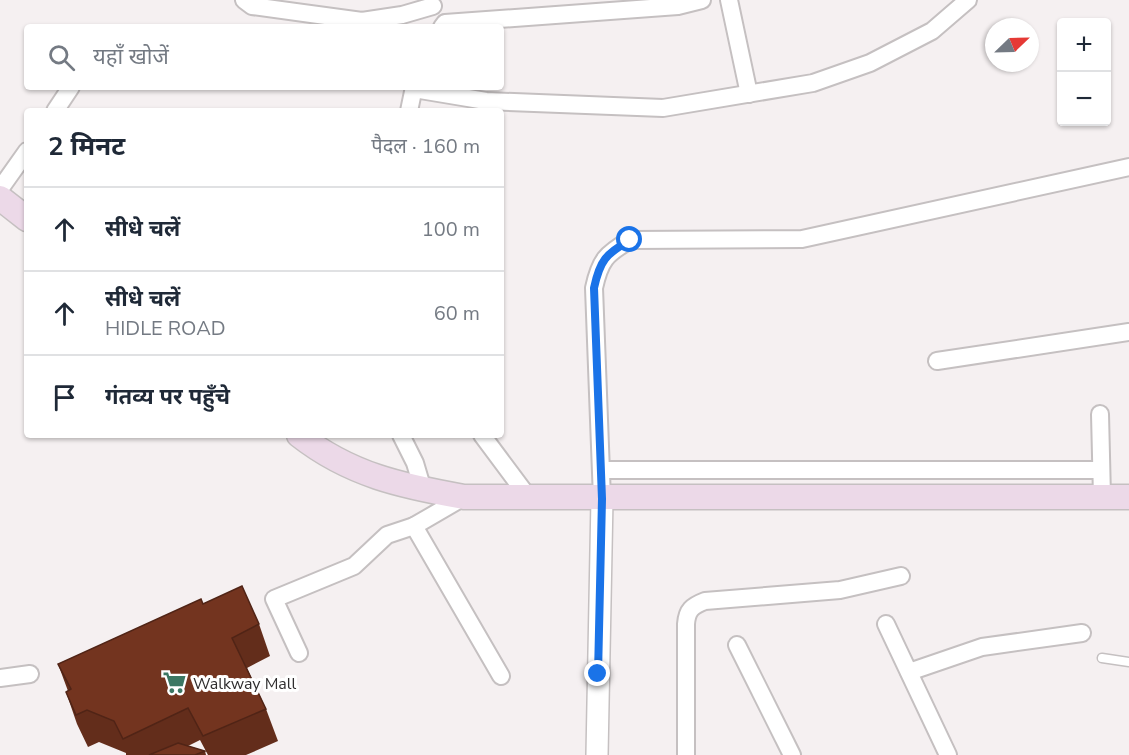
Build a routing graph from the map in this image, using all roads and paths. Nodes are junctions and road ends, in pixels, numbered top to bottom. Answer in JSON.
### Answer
{"nodes":[{"id":1,"x":243,"y":0,"type":"edge"},
{"id":2,"x":702,"y":0,"type":"edge"},
{"id":3,"x":729,"y":0,"type":"edge"},
{"id":4,"x":968,"y":0,"type":"edge"},
{"id":5,"x":430,"y":3,"type":"edge"},
{"id":6,"x":442,"y":24,"type":"edge"},
{"id":7,"x":455,"y":24,"type":"edge"},
{"id":8,"x":69,"y":90,"type":"edge"},
{"id":9,"x":414,"y":90,"type":"edge"},
{"id":10,"x":425,"y":90,"type":"edge"},
{"id":11,"x":749,"y":94,"type":"junction"},
{"id":12,"x":57,"y":108,"type":"edge"},
{"id":13,"x":410,"y":108,"type":"edge"},
{"id":14,"x":24,"y":155,"type":"edge"},
{"id":15,"x":1129,"y":166,"type":"edge"},
{"id":16,"x":0,"y":189,"type":"edge"},
{"id":17,"x":0,"y":198,"type":"edge"},
{"id":18,"x":24,"y":217,"type":"edge"},
{"id":19,"x":1129,"y":332,"type":"edge"},
{"id":20,"x":937,"y":361,"type":"dead end"},
{"id":21,"x":1100,"y":414,"type":"dead end"},
{"id":22,"x":304,"y":438,"type":"edge"},
{"id":23,"x":402,"y":438,"type":"edge"},
{"id":24,"x":484,"y":438,"type":"edge"},
{"id":25,"x":601,"y":470,"type":"junction"},
{"id":26,"x":1101,"y":470,"type":"junction"},
{"id":27,"x":423,"y":490,"type":"junction"},
{"id":28,"x":1102,"y":497,"type":"junction"},
{"id":29,"x":1129,"y":497,"type":"edge"},
{"id":30,"x":464,"y":498,"type":"junction"},
{"id":31,"x":530,"y":498,"type":"junction"},
{"id":32,"x":602,"y":499,"type":"junction"},
{"id":33,"x":414,"y":526,"type":"junction"},
{"id":34,"x":901,"y":576,"type":"dead end"},
{"id":35,"x":886,"y":624,"type":"dead end"},
{"id":36,"x":1082,"y":633,"type":"dead end"},
{"id":37,"x":737,"y":645,"type":"dead end"},
{"id":38,"x":299,"y":653,"type":"dead end"},
{"id":39,"x":1102,"y":658,"type":"dead end"},
{"id":40,"x":1129,"y":662,"type":"edge"},
{"id":41,"x":909,"y":672,"type":"junction"},
{"id":42,"x":30,"y":674,"type":"dead end"},
{"id":43,"x":501,"y":676,"type":"dead end"},
{"id":44,"x":0,"y":678,"type":"edge"},
{"id":45,"x":597,"y":755,"type":"edge"},
{"id":46,"x":686,"y":755,"type":"edge"},
{"id":47,"x":792,"y":755,"type":"edge"},
{"id":48,"x":948,"y":755,"type":"edge"}],
"edges":[{"from":1,"to":5,"type":"street"},
{"from":2,"to":7,"type":"street"},
{"from":3,"to":11,"type":"street"},
{"from":4,"to":11,"type":"street"},
{"from":5,"to":6,"type":"street"},
{"from":8,"to":12,"type":"street"},
{"from":9,"to":13,"type":"street"},
{"from":10,"to":11,"type":"street"},
{"from":14,"to":16,"type":"street"},
{"from":15,"to":25,"type":"street"},
{"from":17,"to":18,"type":"main road"},
{"from":19,"to":20,"type":"street"},
{"from":21,"to":26,"type":"street"},
{"from":22,"to":27,"type":"main road"},
{"from":23,"to":27,"type":"street"},
{"from":24,"to":31,"type":"street"},
{"from":25,"to":26,"type":"street"},
{"from":25,"to":32,"type":"street"},
{"from":26,"to":28,"type":"street"},
{"from":27,"to":30,"type":"main road"},
{"from":28,"to":29,"type":"main road"},
{"from":28,"to":32,"type":"main road"},
{"from":30,"to":31,"type":"main road"},
{"from":30,"to":33,"type":"street"},
{"from":31,"to":32,"type":"main road"},
{"from":32,"to":45,"type":"street"},
{"from":33,"to":38,"type":"street"},
{"from":33,"to":43,"type":"street"},
{"from":34,"to":46,"type":"street"},
{"from":35,"to":41,"type":"street"},
{"from":36,"to":41,"type":"street"},
{"from":37,"to":47,"type":"street"},
{"from":39,"to":40,"type":"lane"},
{"from":41,"to":48,"type":"street"},
{"from":42,"to":44,"type":"street"}]}
